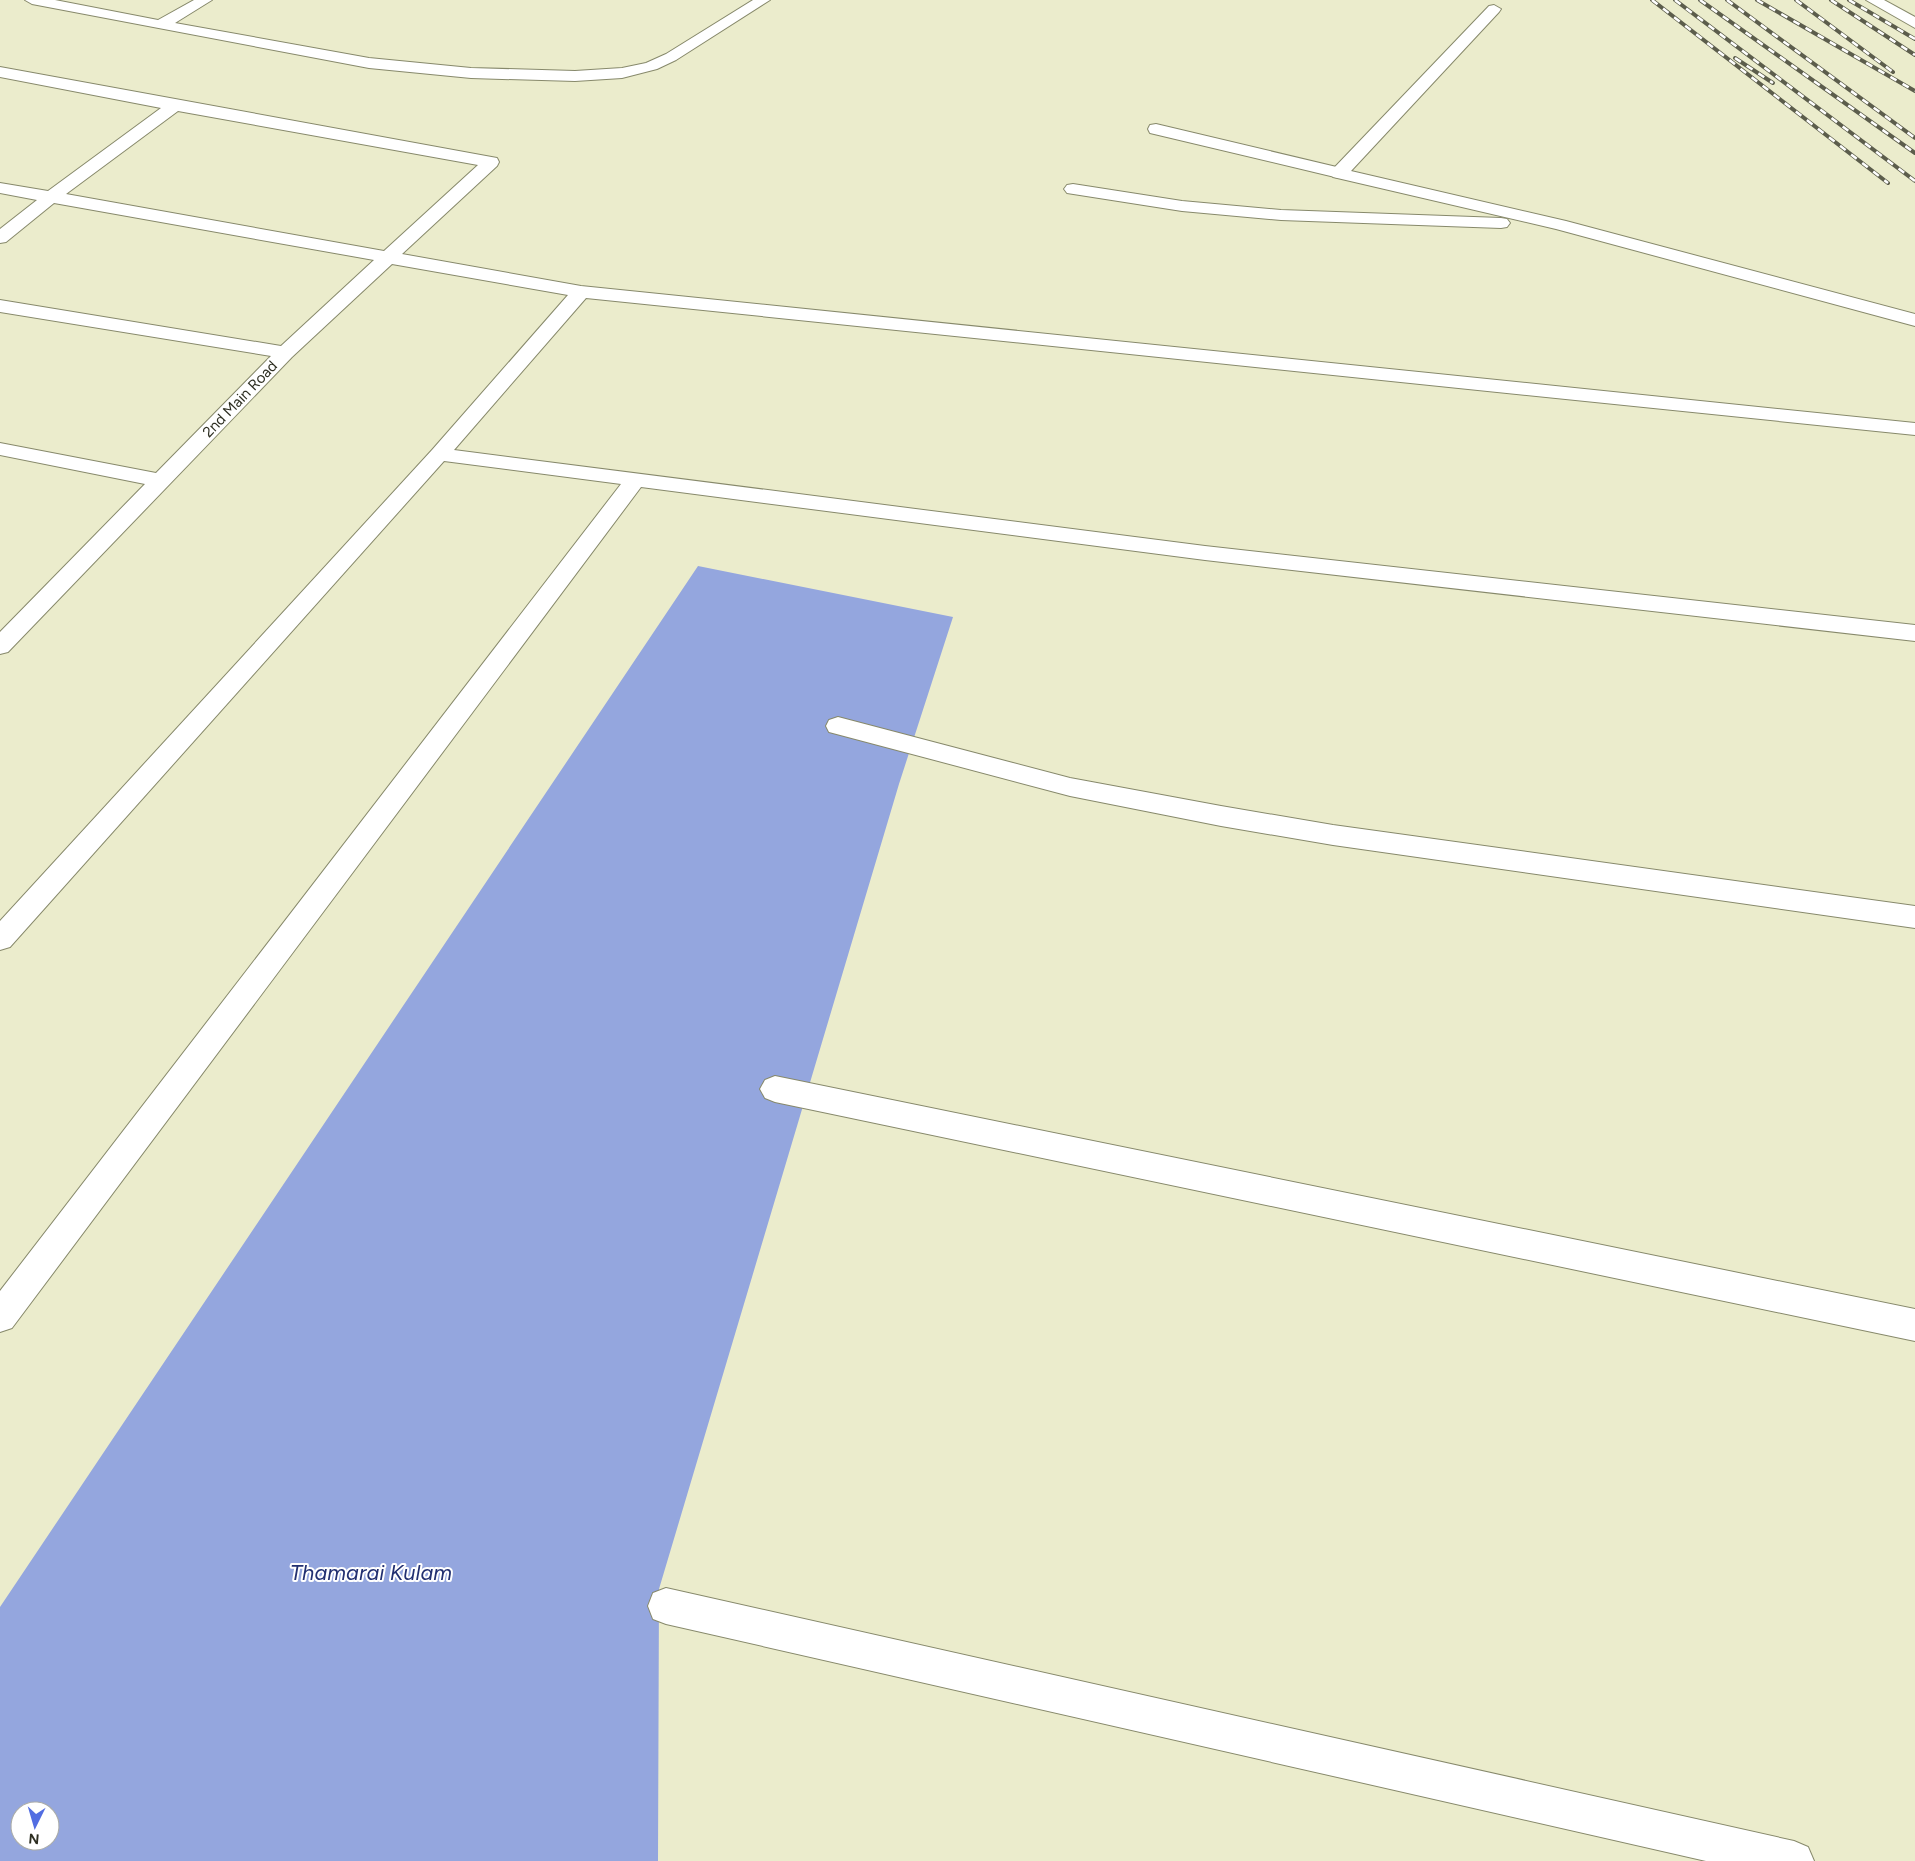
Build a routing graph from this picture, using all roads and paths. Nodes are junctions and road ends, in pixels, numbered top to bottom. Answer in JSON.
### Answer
{"nodes":[{"id":1,"x":32,"y":0,"type":"edge"},
{"id":2,"x":205,"y":0,"type":"edge"},
{"id":3,"x":764,"y":0,"type":"edge"},
{"id":4,"x":1873,"y":0,"type":"edge"},
{"id":5,"x":1494,"y":9,"type":"dead end"},
{"id":6,"x":1915,"y":23,"type":"edge"},
{"id":7,"x":162,"y":24,"type":"junction"},
{"id":8,"x":0,"y":72,"type":"edge"},
{"id":9,"x":175,"y":106,"type":"junction"},
{"id":10,"x":1156,"y":129,"type":"dead end"},
{"id":11,"x":1339,"y":173,"type":"junction"},
{"id":12,"x":0,"y":188,"type":"edge"},
{"id":13,"x":1073,"y":189,"type":"dead end"},
{"id":14,"x":51,"y":197,"type":"junction"},
{"id":15,"x":1560,"y":225,"type":"junction"},
{"id":16,"x":0,"y":238,"type":"edge"},
{"id":17,"x":389,"y":256,"type":"junction"},
{"id":18,"x":581,"y":292,"type":"junction"},
{"id":19,"x":0,"y":306,"type":"edge"},
{"id":20,"x":1915,"y":320,"type":"edge"},
{"id":21,"x":285,"y":353,"type":"junction"},
{"id":22,"x":1915,"y":429,"type":"edge"},
{"id":23,"x":0,"y":449,"type":"edge"},
{"id":24,"x":439,"y":454,"type":"junction"},
{"id":25,"x":161,"y":481,"type":"junction"},
{"id":26,"x":634,"y":481,"type":"junction"},
{"id":27,"x":0,"y":615,"type":"edge"},
{"id":28,"x":26,"y":621,"type":"junction"},
{"id":29,"x":1915,"y":633,"type":"edge"},
{"id":30,"x":0,"y":646,"type":"edge"},
{"id":31,"x":838,"y":726,"type":"dead end"},
{"id":32,"x":1915,"y":917,"type":"edge"},
{"id":33,"x":0,"y":939,"type":"edge"},
{"id":34,"x":775,"y":1089,"type":"dead end"},
{"id":35,"x":0,"y":1317,"type":"edge"},
{"id":36,"x":1915,"y":1325,"type":"edge"},
{"id":37,"x":666,"y":1606,"type":"dead end"},
{"id":38,"x":1794,"y":1861,"type":"edge"}],
"edges":[{"from":1,"to":7,"type":"street"},
{"from":2,"to":7,"type":"street"},
{"from":3,"to":7,"type":"street"},
{"from":4,"to":6,"type":"street"},
{"from":5,"to":11,"type":"street"},
{"from":8,"to":9,"type":"street"},
{"from":9,"to":14,"type":"street"},
{"from":9,"to":17,"type":"street","name":"2nd Main Road"},
{"from":10,"to":11,"type":"street"},
{"from":11,"to":15,"type":"street"},
{"from":12,"to":14,"type":"street"},
{"from":13,"to":15,"type":"street"},
{"from":14,"to":16,"type":"street"},
{"from":14,"to":17,"type":"street"},
{"from":15,"to":20,"type":"street"},
{"from":17,"to":18,"type":"street"},
{"from":17,"to":21,"type":"street","name":"2nd Main Road"},
{"from":18,"to":22,"type":"street"},
{"from":18,"to":24,"type":"street"},
{"from":19,"to":21,"type":"street"},
{"from":21,"to":25,"type":"street","name":"2nd Main Road"},
{"from":23,"to":25,"type":"street"},
{"from":24,"to":26,"type":"street"},
{"from":24,"to":33,"type":"street"},
{"from":25,"to":28,"type":"street","name":"2nd Main Road"},
{"from":26,"to":29,"type":"street"},
{"from":26,"to":35,"type":"street"},
{"from":27,"to":28,"type":"street"},
{"from":28,"to":30,"type":"street","name":"2nd Main Road"},
{"from":31,"to":32,"type":"street"},
{"from":34,"to":36,"type":"street"},
{"from":37,"to":38,"type":"street"}]}
